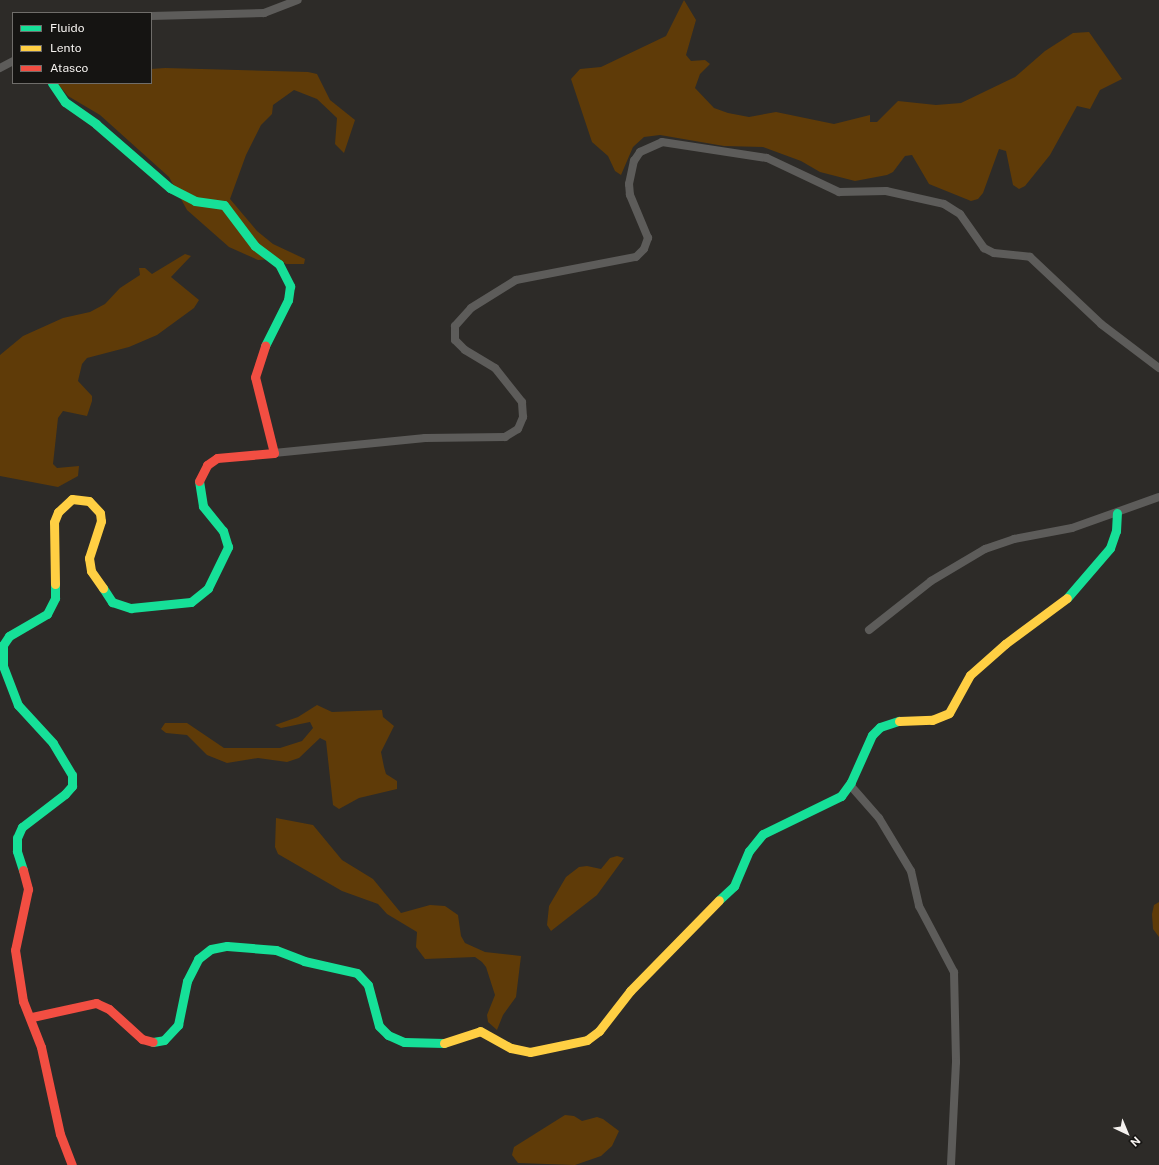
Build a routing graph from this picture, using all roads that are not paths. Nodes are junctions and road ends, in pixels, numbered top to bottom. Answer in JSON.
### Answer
{"nodes":[{"id":1,"x":298,"y":0,"type":"edge"},
{"id":2,"x":152,"y":16,"type":"edge"},
{"id":3,"x":12,"y":62,"type":"edge"},
{"id":4,"x":0,"y":68,"type":"edge"},
{"id":5,"x":53,"y":84,"type":"edge"},
{"id":6,"x":1159,"y":368,"type":"edge"},
{"id":7,"x":274,"y":453,"type":"junction"},
{"id":8,"x":1159,"y":497,"type":"edge"},
{"id":9,"x":1117,"y":513,"type":"junction"},
{"id":10,"x":869,"y":630,"type":"dead end"},
{"id":11,"x":850,"y":785,"type":"junction"},
{"id":12,"x":32,"y":1017,"type":"junction"},
{"id":13,"x":72,"y":1165,"type":"edge"},
{"id":14,"x":951,"y":1165,"type":"edge"}],
"edges":[{"from":1,"to":2,"type":"street"},
{"from":3,"to":4,"type":"street"},
{"from":5,"to":7,"type":"street"},
{"from":6,"to":7,"type":"street"},
{"from":7,"to":12,"type":"street"},
{"from":8,"to":9,"type":"street"},
{"from":9,"to":10,"type":"street"},
{"from":9,"to":11,"type":"street"},
{"from":11,"to":12,"type":"street"},
{"from":11,"to":14,"type":"street"},
{"from":12,"to":13,"type":"street"}]}
